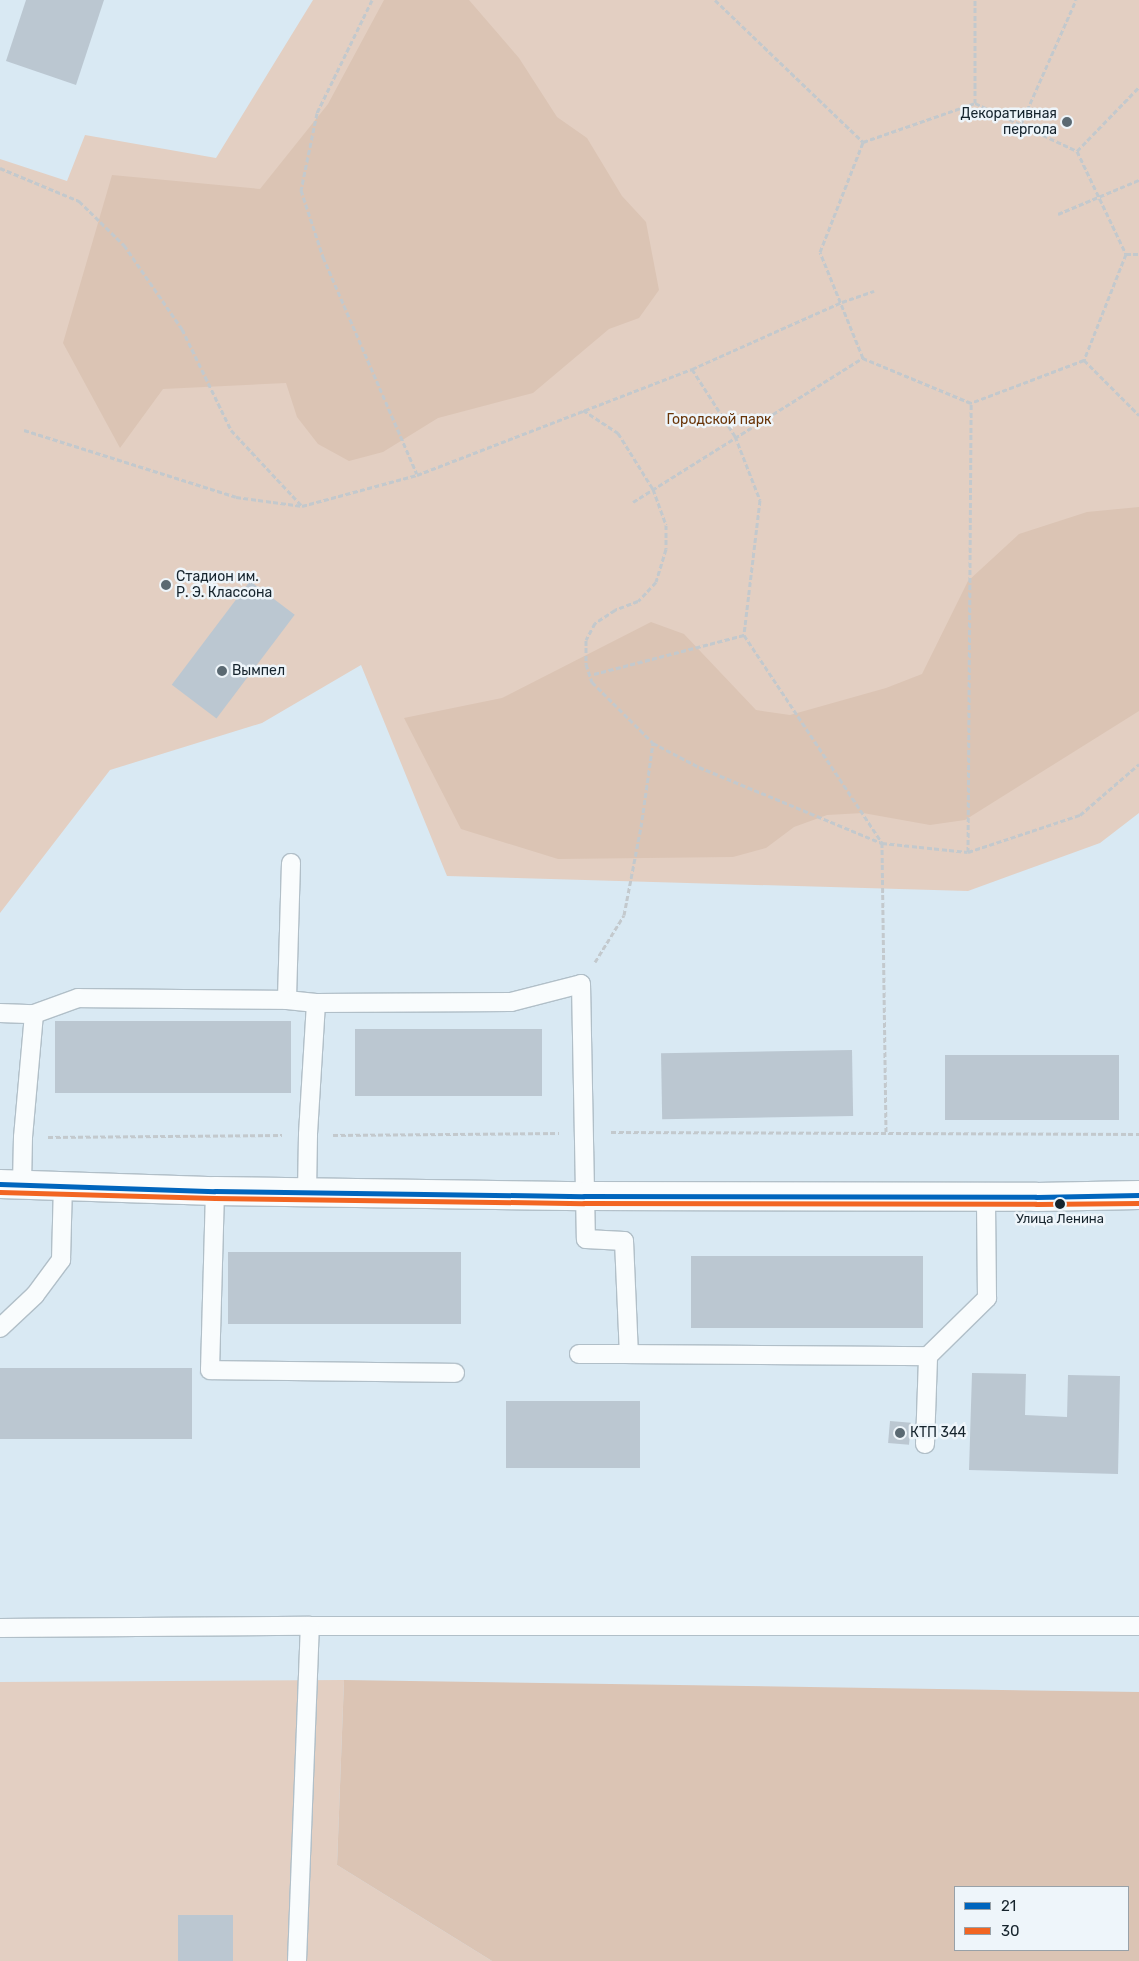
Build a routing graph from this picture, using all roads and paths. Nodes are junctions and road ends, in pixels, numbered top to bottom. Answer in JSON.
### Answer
{"nodes":[{"id":1,"x":372,"y":0,"type":"edge"},
{"id":2,"x":715,"y":0,"type":"edge"},
{"id":3,"x":975,"y":0,"type":"edge"},
{"id":4,"x":1076,"y":0,"type":"edge"},
{"id":5,"x":1139,"y":87,"type":"edge"},
{"id":6,"x":975,"y":102,"type":"junction"},
{"id":7,"x":1021,"y":124,"type":"junction"},
{"id":8,"x":864,"y":142,"type":"junction"},
{"id":9,"x":1077,"y":151,"type":"junction"},
{"id":10,"x":0,"y":168,"type":"edge"},
{"id":11,"x":1139,"y":180,"type":"edge"},
{"id":12,"x":1099,"y":197,"type":"junction"},
{"id":13,"x":1058,"y":214,"type":"dead end"},
{"id":14,"x":1126,"y":254,"type":"junction"},
{"id":15,"x":1139,"y":254,"type":"edge"},
{"id":16,"x":874,"y":291,"type":"dead end"},
{"id":17,"x":842,"y":302,"type":"junction"},
{"id":18,"x":863,"y":358,"type":"junction"},
{"id":19,"x":1084,"y":360,"type":"junction"},
{"id":20,"x":692,"y":369,"type":"junction"},
{"id":21,"x":971,"y":403,"type":"junction"},
{"id":22,"x":583,"y":410,"type":"junction"},
{"id":23,"x":1139,"y":415,"type":"edge"},
{"id":24,"x":24,"y":430,"type":"dead end"},
{"id":25,"x":735,"y":436,"type":"junction"},
{"id":26,"x":417,"y":474,"type":"junction"},
{"id":27,"x":653,"y":489,"type":"junction"},
{"id":28,"x":633,"y":502,"type":"dead end"},
{"id":29,"x":302,"y":506,"type":"junction"},
{"id":30,"x":744,"y":635,"type":"junction"},
{"id":31,"x":594,"y":674,"type":"dead end"},
{"id":32,"x":653,"y":743,"type":"junction"},
{"id":33,"x":1139,"y":764,"type":"edge"},
{"id":34,"x":882,"y":843,"type":"junction"},
{"id":35,"x":968,"y":852,"type":"junction"},
{"id":36,"x":291,"y":864,"type":"dead end"},
{"id":37,"x":581,"y":984,"type":"junction"},
{"id":38,"x":287,"y":1000,"type":"junction"},
{"id":39,"x":316,"y":1003,"type":"junction"},
{"id":40,"x":0,"y":1013,"type":"edge"},
{"id":41,"x":34,"y":1014,"type":"junction"},
{"id":42,"x":886,"y":1132,"type":"dead end"},
{"id":43,"x":11,"y":1184,"type":"edge"},
{"id":44,"x":63,"y":1185,"type":"junction"},
{"id":45,"x":215,"y":1192,"type":"junction"},
{"id":46,"x":307,"y":1192,"type":"junction"},
{"id":47,"x":1139,"y":1195,"type":"edge"},
{"id":48,"x":584,"y":1196,"type":"junction"},
{"id":49,"x":986,"y":1197,"type":"junction"},
{"id":50,"x":0,"y":1328,"type":"edge"},
{"id":51,"x":579,"y":1354,"type":"dead end"},
{"id":52,"x":629,"y":1354,"type":"junction"},
{"id":53,"x":928,"y":1356,"type":"junction"},
{"id":54,"x":455,"y":1373,"type":"dead end"},
{"id":55,"x":925,"y":1444,"type":"dead end"},
{"id":56,"x":310,"y":1626,"type":"junction"},
{"id":57,"x":1139,"y":1626,"type":"edge"},
{"id":58,"x":0,"y":1628,"type":"edge"},
{"id":59,"x":297,"y":1961,"type":"edge"}],
"edges":[{"from":1,"to":26,"type":"path"},
{"from":2,"to":8,"type":"path"},
{"from":3,"to":6,"type":"path"},
{"from":4,"to":7,"type":"path"},
{"from":5,"to":9,"type":"path"},
{"from":6,"to":7,"type":"path"},
{"from":6,"to":8,"type":"path"},
{"from":7,"to":9,"type":"path"},
{"from":8,"to":17,"type":"path"},
{"from":9,"to":12,"type":"path"},
{"from":10,"to":29,"type":"path"},
{"from":11,"to":12,"type":"path"},
{"from":12,"to":13,"type":"path"},
{"from":12,"to":14,"type":"path"},
{"from":14,"to":15,"type":"path"},
{"from":14,"to":19,"type":"path"},
{"from":16,"to":17,"type":"path"},
{"from":17,"to":18,"type":"path"},
{"from":17,"to":20,"type":"path"},
{"from":18,"to":21,"type":"path"},
{"from":18,"to":25,"type":"path"},
{"from":19,"to":21,"type":"path"},
{"from":19,"to":23,"type":"path"},
{"from":20,"to":22,"type":"path"},
{"from":20,"to":25,"type":"path"},
{"from":21,"to":35,"type":"path"},
{"from":22,"to":26,"type":"path"},
{"from":22,"to":27,"type":"path"},
{"from":24,"to":29,"type":"path"},
{"from":25,"to":27,"type":"path"},
{"from":25,"to":30,"type":"path"},
{"from":26,"to":29,"type":"path"},
{"from":27,"to":28,"type":"path"},
{"from":27,"to":32,"type":"path"},
{"from":30,"to":31,"type":"path"},
{"from":30,"to":34,"type":"path"},
{"from":32,"to":34,"type":"path"},
{"from":32,"to":37,"type":"path"},
{"from":33,"to":35,"type":"path"},
{"from":34,"to":35,"type":"path"},
{"from":34,"to":42,"type":"path"},
{"from":36,"to":38,"type":"lane"},
{"from":37,"to":39,"type":"lane"},
{"from":37,"to":48,"type":"lane"},
{"from":38,"to":39,"type":"lane"},
{"from":38,"to":41,"type":"lane"},
{"from":39,"to":46,"type":"lane"},
{"from":40,"to":41,"type":"lane"},
{"from":41,"to":43,"type":"lane"},
{"from":43,"to":44,"type":"street"},
{"from":44,"to":45,"type":"street"},
{"from":44,"to":50,"type":"lane"},
{"from":45,"to":46,"type":"street"},
{"from":45,"to":54,"type":"lane"},
{"from":46,"to":48,"type":"street"},
{"from":47,"to":49,"type":"street"},
{"from":48,"to":49,"type":"street"},
{"from":48,"to":52,"type":"lane"},
{"from":49,"to":53,"type":"lane"},
{"from":51,"to":52,"type":"lane"},
{"from":52,"to":53,"type":"lane"},
{"from":53,"to":55,"type":"lane"},
{"from":56,"to":57,"type":"lane"},
{"from":56,"to":58,"type":"lane"},
{"from":56,"to":59,"type":"lane"}]}
